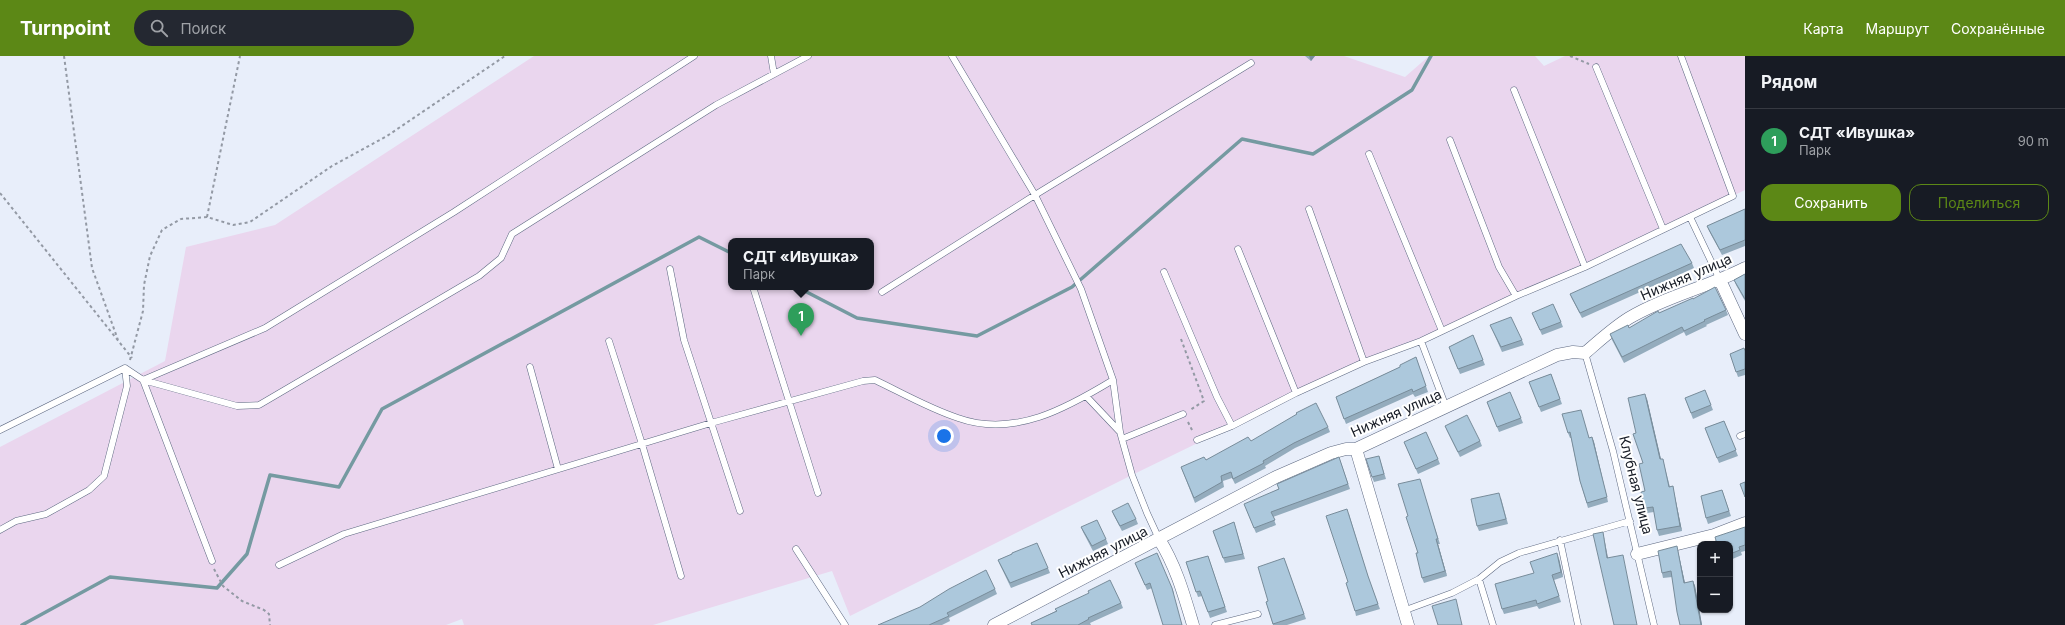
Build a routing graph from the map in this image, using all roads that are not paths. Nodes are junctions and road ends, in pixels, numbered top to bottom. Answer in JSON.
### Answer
{"nodes":[{"id":1,"x":694,"y":56,"type":"edge"},
{"id":2,"x":771,"y":56,"type":"edge"},
{"id":3,"x":808,"y":56,"type":"edge"},
{"id":4,"x":952,"y":56,"type":"edge"},
{"id":5,"x":1681,"y":56,"type":"edge"},
{"id":6,"x":1250,"y":63,"type":"dead end"},
{"id":7,"x":1596,"y":67,"type":"road end"},
{"id":8,"x":774,"y":74,"type":"junction"},
{"id":9,"x":1514,"y":90,"type":"dead end"},
{"id":10,"x":1450,"y":140,"type":"dead end"},
{"id":11,"x":1369,"y":154,"type":"dead end"},
{"id":12,"x":1035,"y":194,"type":"junction"},
{"id":13,"x":1309,"y":209,"type":"dead end"},
{"id":14,"x":1690,"y":217,"type":"junction"},
{"id":15,"x":1663,"y":229,"type":"junction"},
{"id":16,"x":1238,"y":249,"type":"dead end"},
{"id":17,"x":1585,"y":267,"type":"junction"},
{"id":18,"x":1745,"y":268,"type":"edge"},
{"id":19,"x":670,"y":269,"type":"dead end"},
{"id":20,"x":1164,"y":272,"type":"dead end"},
{"id":21,"x":1720,"y":280,"type":"junction"},
{"id":22,"x":754,"y":290,"type":"edge"},
{"id":23,"x":882,"y":292,"type":"dead end"},
{"id":24,"x":1516,"y":296,"type":"junction"},
{"id":25,"x":1442,"y":331,"type":"junction"},
{"id":26,"x":1745,"y":334,"type":"edge"},
{"id":27,"x":609,"y":341,"type":"dead end"},
{"id":28,"x":1421,"y":341,"type":"junction"},
{"id":29,"x":1585,"y":353,"type":"junction"},
{"id":30,"x":1364,"y":362,"type":"junction"},
{"id":31,"x":530,"y":367,"type":"dead end"},
{"id":32,"x":125,"y":368,"type":"junction"},
{"id":33,"x":143,"y":380,"type":"junction"},
{"id":34,"x":1113,"y":380,"type":"junction"},
{"id":35,"x":1296,"y":393,"type":"junction"},
{"id":36,"x":1086,"y":396,"type":"junction"},
{"id":37,"x":791,"y":402,"type":"junction"},
{"id":38,"x":1446,"y":407,"type":"junction"},
{"id":39,"x":1183,"y":414,"type":"road end"},
{"id":40,"x":711,"y":423,"type":"junction"},
{"id":41,"x":1232,"y":426,"type":"junction"},
{"id":42,"x":0,"y":430,"type":"edge"},
{"id":43,"x":1120,"y":432,"type":"junction"},
{"id":44,"x":1122,"y":439,"type":"junction"},
{"id":45,"x":1197,"y":440,"type":"road end"},
{"id":46,"x":642,"y":444,"type":"junction"},
{"id":47,"x":1356,"y":449,"type":"junction"},
{"id":48,"x":558,"y":470,"type":"junction"},
{"id":49,"x":818,"y":493,"type":"dead end"},
{"id":50,"x":740,"y":511,"type":"dead end"},
{"id":51,"x":1630,"y":521,"type":"junction"},
{"id":52,"x":1745,"y":523,"type":"edge"},
{"id":53,"x":0,"y":530,"type":"edge"},
{"id":54,"x":1160,"y":539,"type":"junction"},
{"id":55,"x":1560,"y":540,"type":"junction"},
{"id":56,"x":796,"y":549,"type":"dead end"},
{"id":57,"x":1637,"y":554,"type":"junction"},
{"id":58,"x":212,"y":561,"type":"dead end"},
{"id":59,"x":280,"y":565,"type":"dead end"},
{"id":60,"x":681,"y":576,"type":"dead end"},
{"id":61,"x":1479,"y":579,"type":"junction"},
{"id":62,"x":1404,"y":611,"type":"junction"},
{"id":63,"x":1258,"y":614,"type":"dead end"},
{"id":64,"x":844,"y":625,"type":"edge"},
{"id":65,"x":994,"y":625,"type":"edge"},
{"id":66,"x":1193,"y":625,"type":"edge"},
{"id":67,"x":1215,"y":625,"type":"edge"},
{"id":68,"x":1408,"y":625,"type":"edge"},
{"id":69,"x":1493,"y":625,"type":"edge"},
{"id":70,"x":1578,"y":625,"type":"edge"},
{"id":71,"x":1654,"y":625,"type":"edge"}],
"edges":[{"from":1,"to":33,"type":"lane"},
{"from":2,"to":8,"type":"lane"},
{"from":3,"to":8,"type":"lane"},
{"from":4,"to":12,"type":"lane"},
{"from":5,"to":14,"type":"lane"},
{"from":6,"to":12,"type":"lane"},
{"from":7,"to":15,"type":"lane"},
{"from":8,"to":33,"type":"lane"},
{"from":9,"to":17,"type":"lane"},
{"from":10,"to":24,"type":"lane"},
{"from":11,"to":25,"type":"lane"},
{"from":12,"to":23,"type":"lane"},
{"from":12,"to":34,"type":"lane"},
{"from":13,"to":30,"type":"lane"},
{"from":14,"to":15,"type":"lane"},
{"from":14,"to":21,"type":"lane"},
{"from":15,"to":17,"type":"lane"},
{"from":16,"to":35,"type":"lane"},
{"from":17,"to":24,"type":"lane"},
{"from":18,"to":21,"type":"street","name":"Нижняя улица"},
{"from":19,"to":40,"type":"lane"},
{"from":20,"to":41,"type":"lane"},
{"from":21,"to":26,"type":"street"},
{"from":21,"to":29,"type":"street","name":"Нижняя улица"},
{"from":22,"to":37,"type":"lane"},
{"from":24,"to":25,"type":"lane"},
{"from":25,"to":28,"type":"lane"},
{"from":27,"to":46,"type":"lane"},
{"from":28,"to":30,"type":"lane"},
{"from":28,"to":38,"type":"lane"},
{"from":29,"to":38,"type":"street","name":"Нижняя улица"},
{"from":29,"to":51,"type":"lane","name":"Клубная улица"},
{"from":30,"to":35,"type":"lane"},
{"from":31,"to":48,"type":"lane"},
{"from":32,"to":33,"type":"lane"},
{"from":32,"to":42,"type":"lane"},
{"from":32,"to":53,"type":"lane"},
{"from":33,"to":58,"type":"lane"},
{"from":34,"to":36,"type":"lane"},
{"from":34,"to":43,"type":"lane"},
{"from":35,"to":41,"type":"lane"},
{"from":36,"to":37,"type":"lane"},
{"from":36,"to":43,"type":"lane"},
{"from":37,"to":40,"type":"lane"},
{"from":37,"to":49,"type":"lane"},
{"from":38,"to":47,"type":"street","name":"Нижняя улица"},
{"from":39,"to":44,"type":"lane"},
{"from":40,"to":46,"type":"lane"},
{"from":40,"to":50,"type":"lane"},
{"from":41,"to":45,"type":"lane"},
{"from":43,"to":44,"type":"lane"},
{"from":44,"to":54,"type":"lane"},
{"from":46,"to":48,"type":"lane"},
{"from":46,"to":60,"type":"lane"},
{"from":47,"to":54,"type":"street","name":"Нижняя улица"},
{"from":47,"to":62,"type":"street"},
{"from":48,"to":59,"type":"lane"},
{"from":51,"to":55,"type":"lane"},
{"from":51,"to":57,"type":"lane","name":"Клубная улица"},
{"from":52,"to":57,"type":"street"},
{"from":54,"to":65,"type":"street","name":"Нижняя улица"},
{"from":54,"to":66,"type":"street"},
{"from":55,"to":61,"type":"lane"},
{"from":55,"to":70,"type":"lane"},
{"from":56,"to":64,"type":"lane"},
{"from":57,"to":71,"type":"lane","name":"Клубная улица"},
{"from":61,"to":62,"type":"lane"},
{"from":61,"to":69,"type":"lane"},
{"from":62,"to":68,"type":"street"},
{"from":63,"to":67,"type":"lane"}]}
